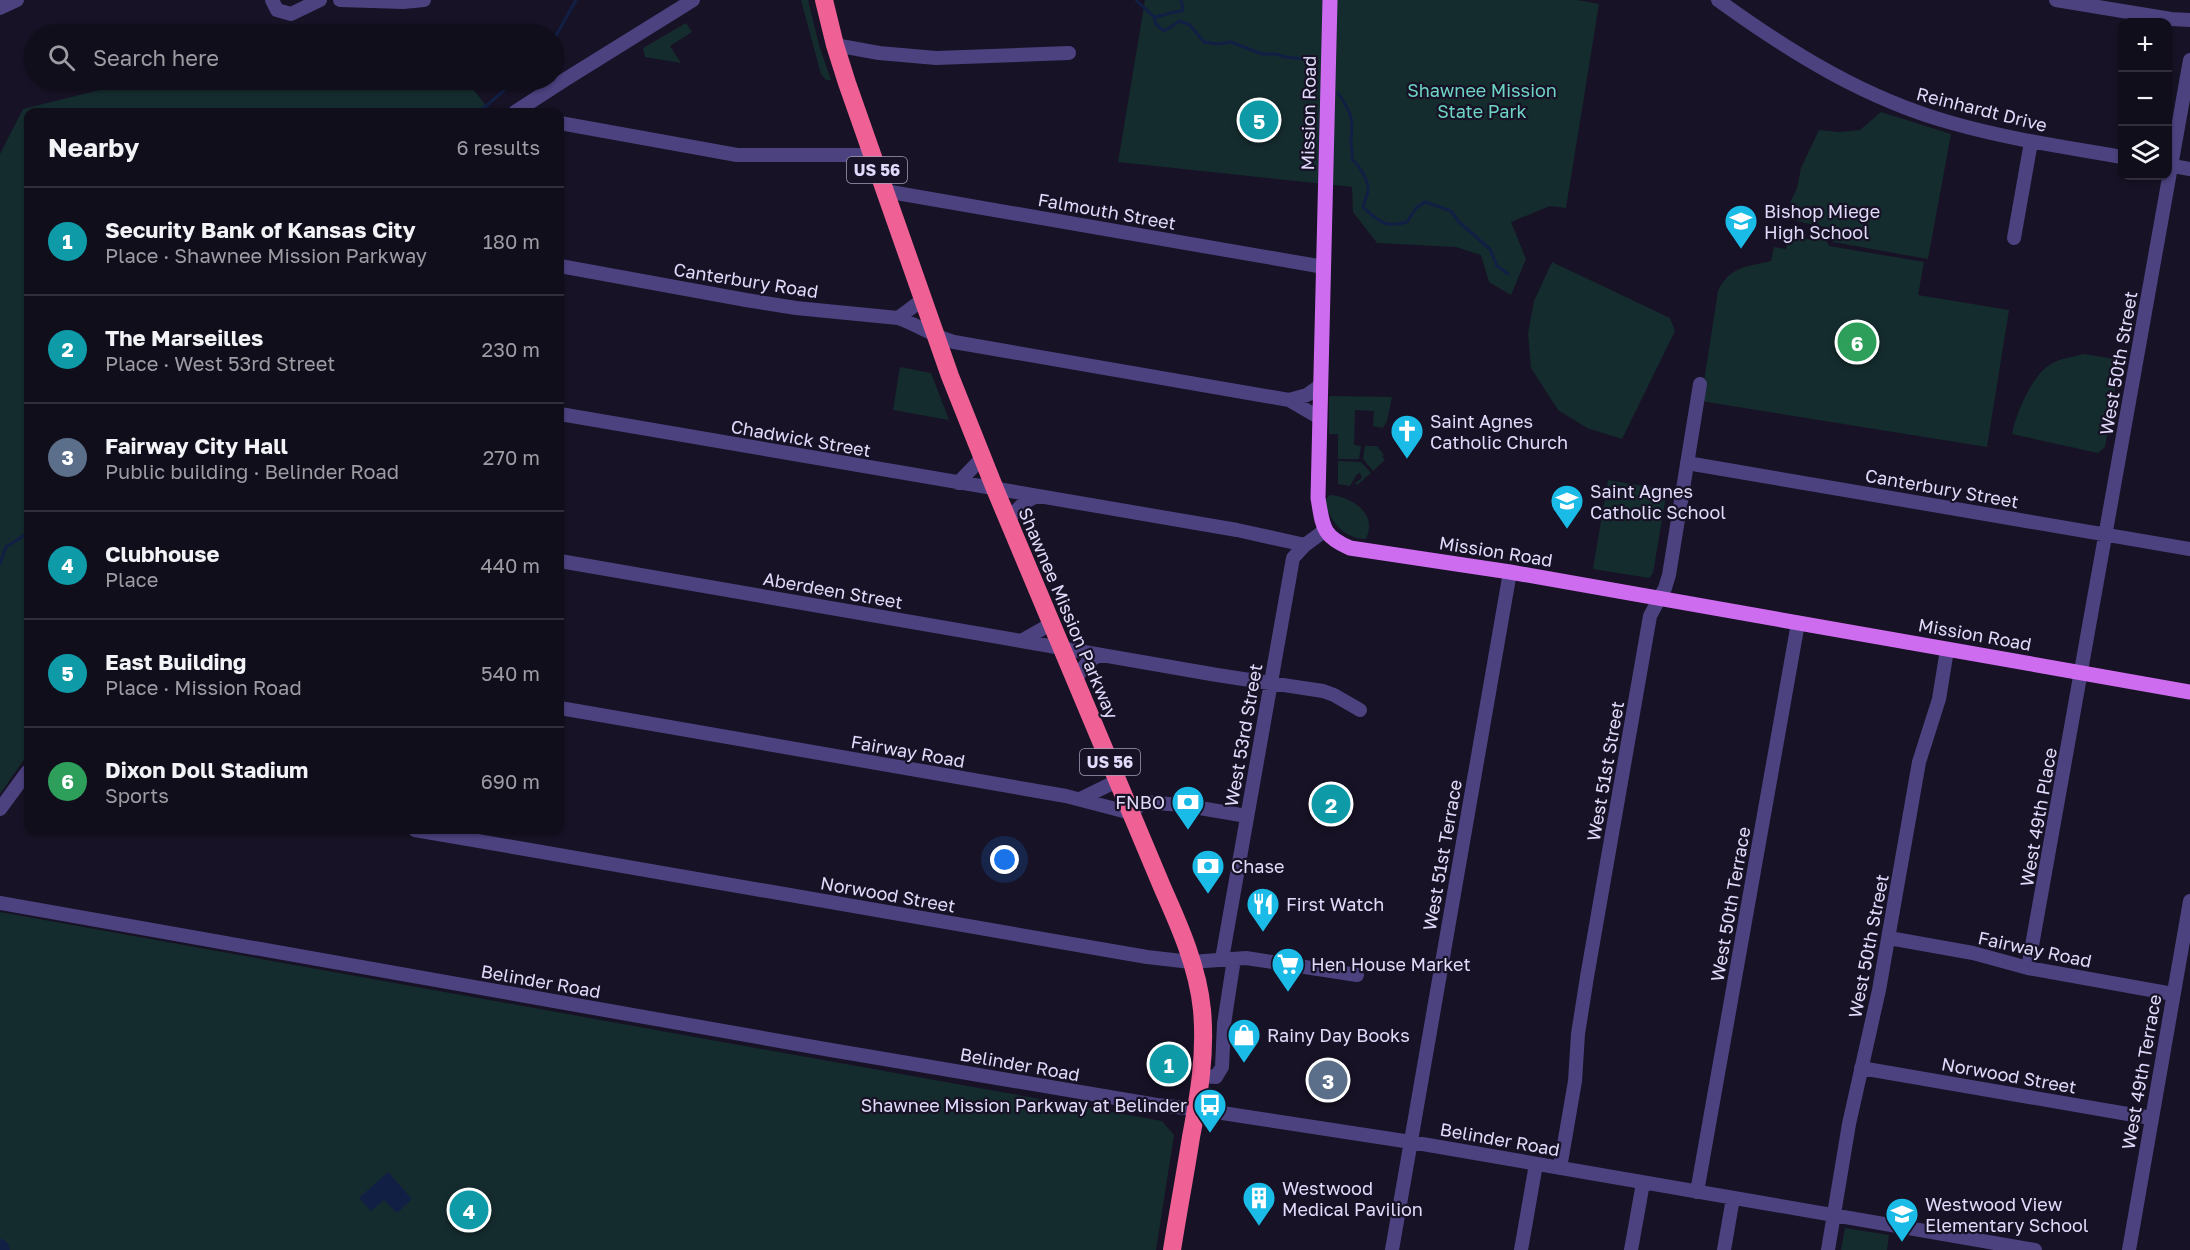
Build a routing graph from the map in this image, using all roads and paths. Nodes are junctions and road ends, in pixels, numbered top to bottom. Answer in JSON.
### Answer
{"nodes":[{"id":1,"x":17,"y":0,"type":"edge"},
{"id":2,"x":272,"y":0,"type":"edge"},
{"id":3,"x":321,"y":0,"type":"edge"},
{"id":4,"x":340,"y":0,"type":"edge"},
{"id":5,"x":424,"y":0,"type":"edge"},
{"id":6,"x":693,"y":0,"type":"edge"},
{"id":7,"x":824,"y":0,"type":"edge"},
{"id":8,"x":1330,"y":0,"type":"edge"},
{"id":9,"x":1718,"y":0,"type":"edge"},
{"id":10,"x":2055,"y":0,"type":"edge"},
{"id":11,"x":0,"y":8,"type":"edge"},
{"id":12,"x":2190,"y":20,"type":"edge"},
{"id":13,"x":835,"y":45,"type":"junction"},
{"id":14,"x":1069,"y":53,"type":"dead end"},
{"id":15,"x":2190,"y":60,"type":"edge"},
{"id":16,"x":564,"y":80,"type":"edge"},
{"id":17,"x":549,"y":90,"type":"edge"},
{"id":18,"x":521,"y":108,"type":"edge"},
{"id":19,"x":564,"y":124,"type":"edge"},
{"id":20,"x":2031,"y":142,"type":"junction"},
{"id":21,"x":2172,"y":150,"type":"edge"},
{"id":22,"x":872,"y":156,"type":"junction"},
{"id":23,"x":2118,"y":156,"type":"edge"},
{"id":24,"x":2172,"y":166,"type":"edge"},
{"id":25,"x":2190,"y":169,"type":"edge"},
{"id":26,"x":2166,"y":180,"type":"edge"},
{"id":27,"x":885,"y":191,"type":"junction"},
{"id":28,"x":2014,"y":238,"type":"dead end"},
{"id":29,"x":564,"y":267,"type":"edge"},
{"id":30,"x":1324,"y":267,"type":"junction"},
{"id":31,"x":922,"y":300,"type":"junction"},
{"id":32,"x":898,"y":318,"type":"junction"},
{"id":33,"x":935,"y":336,"type":"junction"},
{"id":34,"x":1700,"y":384,"type":"dead end"},
{"id":35,"x":1321,"y":385,"type":"junction"},
{"id":36,"x":1289,"y":400,"type":"junction"},
{"id":37,"x":564,"y":415,"type":"edge"},
{"id":38,"x":1320,"y":418,"type":"junction"},
{"id":39,"x":982,"y":458,"type":"junction"},
{"id":40,"x":1688,"y":463,"type":"junction"},
{"id":41,"x":958,"y":483,"type":"junction"},
{"id":42,"x":995,"y":489,"type":"junction"},
{"id":43,"x":1037,"y":496,"type":"junction"},
{"id":44,"x":1007,"y":520,"type":"junction"},
{"id":45,"x":1324,"y":531,"type":"junction"},
{"id":46,"x":2107,"y":535,"type":"junction"},
{"id":47,"x":1305,"y":545,"type":"junction"},
{"id":48,"x":2190,"y":549,"type":"edge"},
{"id":49,"x":564,"y":562,"type":"edge"},
{"id":50,"x":1510,"y":572,"type":"junction"},
{"id":51,"x":1659,"y":599,"type":"junction"},
{"id":52,"x":1798,"y":623,"type":"junction"},
{"id":53,"x":1051,"y":624,"type":"junction"},
{"id":54,"x":1021,"y":641,"type":"junction"},
{"id":55,"x":1061,"y":648,"type":"junction"},
{"id":56,"x":1947,"y":650,"type":"junction"},
{"id":57,"x":1101,"y":655,"type":"junction"},
{"id":58,"x":2082,"y":673,"type":"junction"},
{"id":59,"x":1075,"y":681,"type":"junction"},
{"id":60,"x":1270,"y":682,"type":"junction"},
{"id":61,"x":2190,"y":692,"type":"edge"},
{"id":62,"x":564,"y":709,"type":"edge"},
{"id":63,"x":1360,"y":710,"type":"dead end"},
{"id":64,"x":24,"y":776,"type":"edge"},
{"id":65,"x":1117,"y":781,"type":"junction"},
{"id":66,"x":1080,"y":799,"type":"junction"},
{"id":67,"x":0,"y":809,"type":"edge"},
{"id":68,"x":1131,"y":813,"type":"junction"},
{"id":69,"x":1247,"y":816,"type":"junction"},
{"id":70,"x":438,"y":834,"type":"edge"},
{"id":71,"x":2190,"y":901,"type":"edge"},
{"id":72,"x":0,"y":903,"type":"edge"},
{"id":73,"x":1889,"y":938,"type":"junction"},
{"id":74,"x":1228,"y":959,"type":"junction"},
{"id":75,"x":1191,"y":962,"type":"junction"},
{"id":76,"x":2028,"y":968,"type":"junction"},
{"id":77,"x":1357,"y":975,"type":"dead end"},
{"id":78,"x":2173,"y":994,"type":"junction"},
{"id":79,"x":1861,"y":1068,"type":"junction"},
{"id":80,"x":1202,"y":1076,"type":"junction"},
{"id":81,"x":1196,"y":1109,"type":"junction"},
{"id":82,"x":2151,"y":1118,"type":"junction"},
{"id":83,"x":1411,"y":1142,"type":"junction"},
{"id":84,"x":1536,"y":1164,"type":"junction"},
{"id":85,"x":1560,"y":1168,"type":"junction"},
{"id":86,"x":1643,"y":1183,"type":"junction"},
{"id":87,"x":1697,"y":1192,"type":"junction"},
{"id":88,"x":1733,"y":1198,"type":"junction"},
{"id":89,"x":1834,"y":1215,"type":"junction"},
{"id":90,"x":1172,"y":1250,"type":"edge"},
{"id":91,"x":1392,"y":1250,"type":"edge"},
{"id":92,"x":1521,"y":1250,"type":"edge"},
{"id":93,"x":1632,"y":1250,"type":"edge"},
{"id":94,"x":1724,"y":1250,"type":"edge"},
{"id":95,"x":1828,"y":1250,"type":"edge"},
{"id":96,"x":2035,"y":1250,"type":"edge"},
{"id":97,"x":2129,"y":1250,"type":"edge"}],
"edges":[{"from":1,"to":11,"type":"street"},
{"from":2,"to":3,"type":"street"},
{"from":4,"to":5,"type":"street"},
{"from":6,"to":16,"type":"street"},
{"from":7,"to":13,"type":"highway","name":"Shawnee Mission Parkway","number":"US 56"},
{"from":8,"to":30,"type":"main road","name":"Mission Road"},
{"from":9,"to":20,"type":"street","name":"Reinhardt Drive"},
{"from":10,"to":12,"type":"street"},
{"from":13,"to":14,"type":"street"},
{"from":13,"to":22,"type":"highway","name":"Shawnee Mission Parkway","number":"US 56"},
{"from":15,"to":21,"type":"street","name":"West 50th Street"},
{"from":17,"to":18,"type":"street"},
{"from":19,"to":22,"type":"street"},
{"from":20,"to":23,"type":"street","name":"Reinhardt Drive"},
{"from":20,"to":28,"type":"street"},
{"from":22,"to":27,"type":"highway","name":"Shawnee Mission Parkway","number":"US 56"},
{"from":24,"to":25,"type":"street"},
{"from":26,"to":46,"type":"street","name":"West 50th Street"},
{"from":27,"to":30,"type":"street","name":"Falmouth Street"},
{"from":27,"to":31,"type":"highway","name":"Shawnee Mission Parkway","number":"US 56"},
{"from":29,"to":32,"type":"street","name":"Canterbury Road"},
{"from":30,"to":35,"type":"main road","name":"Mission Road"},
{"from":31,"to":32,"type":"street"},
{"from":31,"to":33,"type":"highway","name":"Shawnee Mission Parkway","number":"US 56"},
{"from":32,"to":33,"type":"street","name":"Canterbury Road"},
{"from":33,"to":36,"type":"street"},
{"from":33,"to":39,"type":"highway","name":"Shawnee Mission Parkway","number":"US 56"},
{"from":34,"to":40,"type":"street","name":"West 51st Street"},
{"from":35,"to":36,"type":"street"},
{"from":35,"to":38,"type":"main road","name":"Mission Road"},
{"from":36,"to":38,"type":"street"},
{"from":37,"to":41,"type":"street","name":"Chadwick Street"},
{"from":38,"to":45,"type":"main road","name":"Mission Road"},
{"from":39,"to":41,"type":"street"},
{"from":39,"to":42,"type":"highway","name":"Shawnee Mission Parkway","number":"US 56"},
{"from":40,"to":46,"type":"street","name":"Canterbury Street"},
{"from":40,"to":51,"type":"street","name":"West 51st Street"},
{"from":41,"to":42,"type":"street","name":"Chadwick Street"},
{"from":42,"to":43,"type":"street","name":"Chadwick Street"},
{"from":42,"to":44,"type":"highway","name":"Shawnee Mission Parkway","number":"US 56"},
{"from":43,"to":44,"type":"street"},
{"from":43,"to":47,"type":"street","name":"Chadwick Street"},
{"from":44,"to":53,"type":"highway","name":"Shawnee Mission Parkway","number":"US 56"},
{"from":45,"to":47,"type":"street","name":"West 53rd Street"},
{"from":45,"to":50,"type":"main road","name":"Mission Road"},
{"from":46,"to":48,"type":"street","name":"Canterbury Street"},
{"from":46,"to":58,"type":"street","name":"West 50th Street"},
{"from":47,"to":60,"type":"street","name":"West 53rd Street"},
{"from":49,"to":54,"type":"street","name":"Aberdeen Street"},
{"from":50,"to":51,"type":"main road","name":"Mission Road"},
{"from":50,"to":83,"type":"street","name":"West 51st Terrace"},
{"from":51,"to":52,"type":"main road","name":"Mission Road"},
{"from":51,"to":85,"type":"street","name":"West 51st Street"},
{"from":52,"to":56,"type":"main road","name":"Mission Road"},
{"from":52,"to":87,"type":"street","name":"West 50th Terrace"},
{"from":53,"to":54,"type":"street"},
{"from":53,"to":55,"type":"highway","name":"Shawnee Mission Parkway","number":"US 56"},
{"from":54,"to":55,"type":"street","name":"Aberdeen Street"},
{"from":55,"to":57,"type":"street","name":"Aberdeen Street"},
{"from":55,"to":59,"type":"highway","name":"Shawnee Mission Parkway","number":"US 56"},
{"from":56,"to":58,"type":"main road","name":"Mission Road"},
{"from":56,"to":73,"type":"street","name":"West 50th Street"},
{"from":57,"to":59,"type":"street"},
{"from":57,"to":60,"type":"street","name":"Aberdeen Street"},
{"from":58,"to":61,"type":"main road","name":"Mission Road"},
{"from":58,"to":76,"type":"street","name":"West 49th Place"},
{"from":59,"to":65,"type":"highway","name":"Shawnee Mission Parkway","number":"US 56"},
{"from":60,"to":63,"type":"street","name":"Aberdeen Street"},
{"from":60,"to":69,"type":"street","name":"West 53rd Street"},
{"from":62,"to":66,"type":"street","name":"Fairway Road"},
{"from":64,"to":67,"type":"street"},
{"from":65,"to":66,"type":"street"},
{"from":65,"to":68,"type":"highway","name":"Shawnee Mission Parkway","number":"US 56"},
{"from":66,"to":68,"type":"street","name":"Fairway Road"},
{"from":68,"to":69,"type":"street"},
{"from":68,"to":75,"type":"highway","name":"Shawnee Mission Parkway","number":"US 56"},
{"from":69,"to":74,"type":"street","name":"West 53rd Street"},
{"from":70,"to":75,"type":"street","name":"Norwood Street"},
{"from":71,"to":78,"type":"street","name":"West 49th Terrace"},
{"from":72,"to":81,"type":"street","name":"Belinder Road"},
{"from":73,"to":76,"type":"street","name":"Fairway Road"},
{"from":73,"to":79,"type":"street","name":"West 50th Street"},
{"from":74,"to":75,"type":"street","name":"Norwood Street"},
{"from":74,"to":77,"type":"street","name":"Norwood Street"},
{"from":74,"to":80,"type":"street","name":"West 53rd Street"},
{"from":75,"to":80,"type":"highway","name":"Shawnee Mission Parkway","number":"US 56"},
{"from":76,"to":78,"type":"street","name":"Fairway Road"},
{"from":78,"to":82,"type":"street","name":"West 49th Terrace"},
{"from":79,"to":82,"type":"street","name":"Norwood Street"},
{"from":79,"to":89,"type":"street","name":"West 50th Street"},
{"from":80,"to":81,"type":"highway","name":"Shawnee Mission Parkway","number":"US 56"},
{"from":81,"to":83,"type":"street","name":"Belinder Road"},
{"from":81,"to":90,"type":"highway","name":"Shawnee Mission Parkway","number":"US 56"},
{"from":82,"to":97,"type":"street","name":"West 49th Terrace"},
{"from":83,"to":84,"type":"street","name":"Belinder Road"},
{"from":83,"to":91,"type":"street","name":"West 51st Terrace"},
{"from":84,"to":85,"type":"street","name":"Belinder Road"},
{"from":84,"to":92,"type":"street"},
{"from":85,"to":86,"type":"street","name":"Belinder Road"},
{"from":86,"to":87,"type":"street","name":"Belinder Road"},
{"from":86,"to":93,"type":"street"},
{"from":87,"to":88,"type":"street","name":"Belinder Road"},
{"from":88,"to":89,"type":"street","name":"Belinder Road"},
{"from":88,"to":94,"type":"street"},
{"from":89,"to":95,"type":"street","name":"West 50th Street"},
{"from":89,"to":96,"type":"street","name":"Belinder Road"}]}
